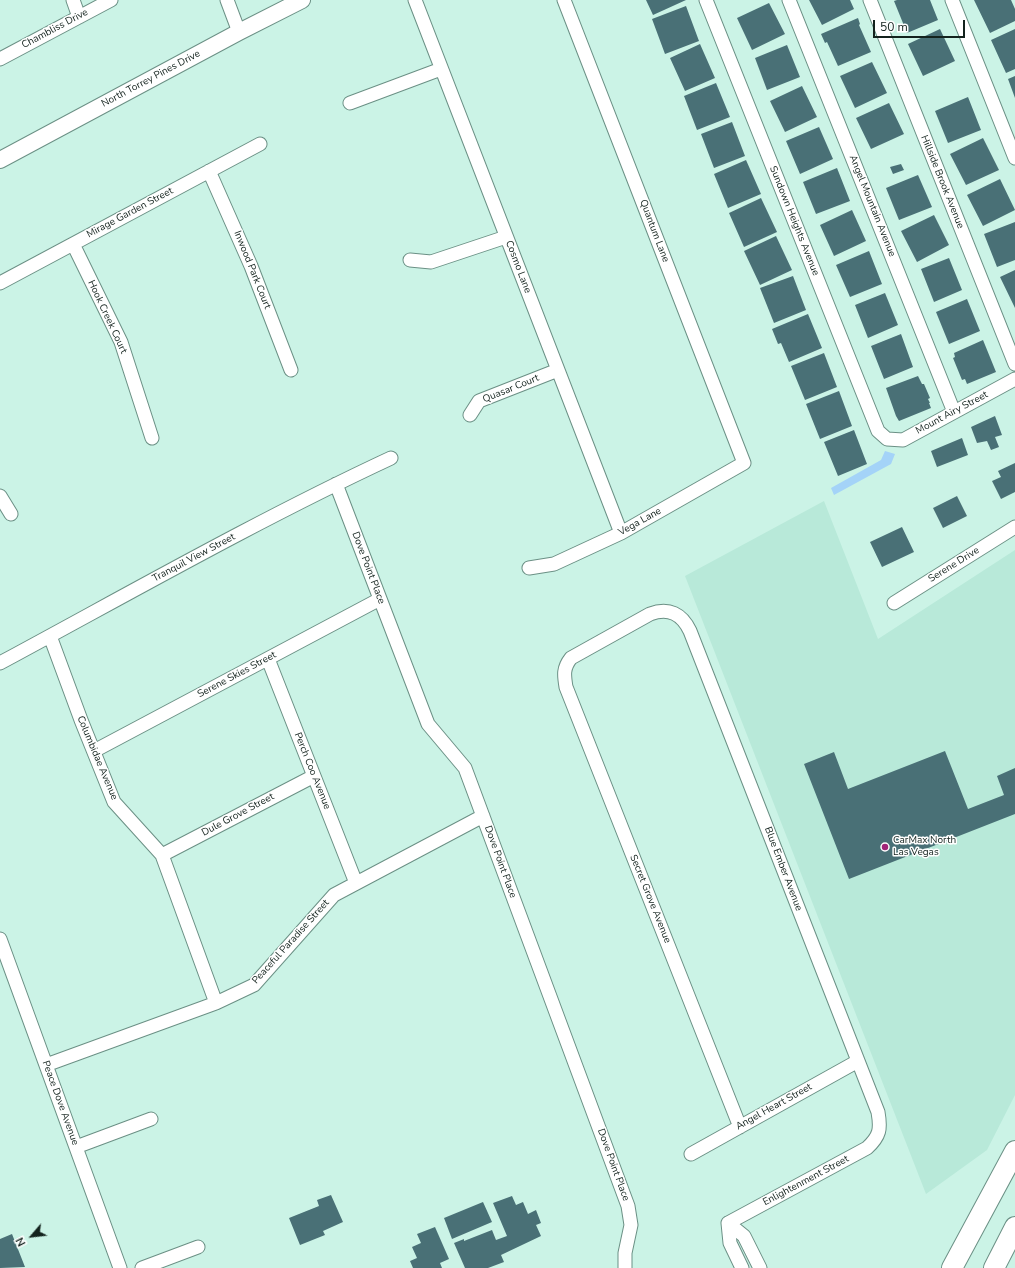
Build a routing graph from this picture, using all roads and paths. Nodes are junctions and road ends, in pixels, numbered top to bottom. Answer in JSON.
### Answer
{"nodes":[{"id":1,"x":73,"y":0,"type":"edge"},
{"id":2,"x":111,"y":0,"type":"edge"},
{"id":3,"x":227,"y":0,"type":"edge"},
{"id":4,"x":302,"y":0,"type":"edge"},
{"id":5,"x":415,"y":0,"type":"edge"},
{"id":6,"x":564,"y":0,"type":"edge"},
{"id":7,"x":706,"y":0,"type":"edge"},
{"id":8,"x":789,"y":0,"type":"edge"},
{"id":9,"x":870,"y":0,"type":"edge"},
{"id":10,"x":952,"y":0,"type":"edge"},
{"id":11,"x":79,"y":17,"type":"junction"},
{"id":12,"x":239,"y":32,"type":"junction"},
{"id":13,"x":0,"y":59,"type":"edge"},
{"id":14,"x":441,"y":69,"type":"junction"},
{"id":15,"x":350,"y":103,"type":"dead end"},
{"id":16,"x":260,"y":144,"type":"dead end"},
{"id":17,"x":1015,"y":158,"type":"edge"},
{"id":18,"x":0,"y":160,"type":"edge"},
{"id":19,"x":209,"y":171,"type":"junction"},
{"id":20,"x":506,"y":236,"type":"junction"},
{"id":21,"x":73,"y":244,"type":"junction"},
{"id":22,"x":410,"y":260,"type":"dead end"},
{"id":23,"x":0,"y":283,"type":"edge"},
{"id":24,"x":1015,"y":364,"type":"edge"},
{"id":25,"x":291,"y":370,"type":"dead end"},
{"id":26,"x":558,"y":370,"type":"junction"},
{"id":27,"x":1015,"y":379,"type":"edge"},
{"id":28,"x":954,"y":412,"type":"junction"},
{"id":29,"x":470,"y":415,"type":"dead end"},
{"id":30,"x":152,"y":438,"type":"dead end"},
{"id":31,"x":887,"y":439,"type":"joint"},
{"id":32,"x":392,"y":458,"type":"dead end"},
{"id":33,"x":744,"y":463,"type":"joint"},
{"id":34,"x":336,"y":484,"type":"junction"},
{"id":35,"x":0,"y":496,"type":"edge"},
{"id":36,"x":11,"y":514,"type":"dead end"},
{"id":37,"x":1015,"y":527,"type":"edge"},
{"id":38,"x":621,"y":533,"type":"junction"},
{"id":39,"x":529,"y":568,"type":"dead end"},
{"id":40,"x":380,"y":599,"type":"junction"},
{"id":41,"x":894,"y":603,"type":"dead end"},
{"id":42,"x":50,"y":636,"type":"junction"},
{"id":43,"x":268,"y":659,"type":"junction"},
{"id":44,"x":0,"y":663,"type":"edge"},
{"id":45,"x":564,"y":670,"type":"joint"},
{"id":46,"x":94,"y":751,"type":"junction"},
{"id":47,"x":314,"y":776,"type":"junction"},
{"id":48,"x":483,"y":816,"type":"junction"},
{"id":49,"x":162,"y":855,"type":"junction"},
{"id":50,"x":356,"y":883,"type":"junction"},
{"id":51,"x":0,"y":939,"type":"edge"},
{"id":52,"x":216,"y":1003,"type":"junction"},
{"id":53,"x":858,"y":1061,"type":"junction"},
{"id":54,"x":46,"y":1065,"type":"junction"},
{"id":55,"x":151,"y":1119,"type":"dead end"},
{"id":56,"x":740,"y":1127,"type":"junction"},
{"id":57,"x":879,"y":1133,"type":"joint"},
{"id":58,"x":76,"y":1147,"type":"junction"},
{"id":59,"x":1015,"y":1151,"type":"edge"},
{"id":60,"x":691,"y":1154,"type":"dead end"},
{"id":61,"x":728,"y":1223,"type":"junction"},
{"id":62,"x":1015,"y":1227,"type":"edge"},
{"id":63,"x":198,"y":1247,"type":"dead end"},
{"id":64,"x":625,"y":1253,"type":"junction"},
{"id":65,"x":120,"y":1268,"type":"edge"},
{"id":66,"x":142,"y":1268,"type":"edge"},
{"id":67,"x":616,"y":1268,"type":"edge"},
{"id":68,"x":625,"y":1268,"type":"edge"},
{"id":69,"x":742,"y":1268,"type":"edge"},
{"id":70,"x":760,"y":1268,"type":"edge"},
{"id":71,"x":952,"y":1268,"type":"edge"},
{"id":72,"x":994,"y":1268,"type":"edge"}],
"edges":[{"from":1,"to":11,"type":"street"},
{"from":2,"to":11,"type":"street","name":"Chambliss Drive"},
{"from":3,"to":12,"type":"street"},
{"from":4,"to":12,"type":"street","name":"North Torrey Pines Drive"},
{"from":5,"to":14,"type":"street","name":"Cosmo Lane"},
{"from":6,"to":33,"type":"street","name":"Quantum Lane"},
{"from":7,"to":31,"type":"street","name":"Sundown Heights Avenue"},
{"from":8,"to":28,"type":"street","name":"Angel Mountain Avenue"},
{"from":9,"to":24,"type":"street","name":"Hillside Brook Avenue"},
{"from":10,"to":17,"type":"street"},
{"from":11,"to":13,"type":"street","name":"Chambliss Drive"},
{"from":12,"to":18,"type":"street","name":"North Torrey Pines Drive"},
{"from":14,"to":15,"type":"street"},
{"from":14,"to":20,"type":"street","name":"Cosmo Lane"},
{"from":16,"to":19,"type":"street","name":"Mirage Garden Street"},
{"from":19,"to":21,"type":"street","name":"Mirage Garden Street"},
{"from":19,"to":25,"type":"street","name":"Inwood Park Court"},
{"from":20,"to":22,"type":"street"},
{"from":20,"to":26,"type":"street","name":"Cosmo Lane"},
{"from":21,"to":23,"type":"street","name":"Mirage Garden Street"},
{"from":21,"to":30,"type":"street","name":"Hook Creek Court"},
{"from":26,"to":29,"type":"street","name":"Quasar Court"},
{"from":26,"to":38,"type":"street","name":"Cosmo Lane"},
{"from":27,"to":28,"type":"street","name":"Mount Airy Street"},
{"from":28,"to":31,"type":"street","name":"Mount Airy Street"},
{"from":32,"to":34,"type":"street","name":"Tranquil View Street"},
{"from":33,"to":38,"type":"street","name":"Vega Lane"},
{"from":34,"to":40,"type":"street","name":"Dove Point Place"},
{"from":34,"to":42,"type":"street","name":"Tranquil View Street"},
{"from":35,"to":36,"type":"street"},
{"from":37,"to":41,"type":"street","name":"Serene Drive"},
{"from":38,"to":39,"type":"street","name":"Vega Lane"},
{"from":40,"to":43,"type":"street","name":"Serene Skies Street"},
{"from":40,"to":48,"type":"street","name":"Dove Point Place"},
{"from":42,"to":44,"type":"street","name":"Tranquil View Street"},
{"from":42,"to":46,"type":"street","name":"Columbidae Avenue"},
{"from":43,"to":46,"type":"street","name":"Serene Skies Street"},
{"from":43,"to":47,"type":"street","name":"Perch Coo Avenue"},
{"from":45,"to":53,"type":"street","name":"Blue Ember Avenue"},
{"from":45,"to":56,"type":"street","name":"Secret Grove Avenue"},
{"from":46,"to":49,"type":"street","name":"Columbidae Avenue"},
{"from":47,"to":49,"type":"street","name":"Dule Grove Street"},
{"from":47,"to":50,"type":"street","name":"Perch Coo Avenue"},
{"from":48,"to":50,"type":"street","name":"Peaceful Paradise Street"},
{"from":48,"to":64,"type":"street","name":"Dove Point Place"},
{"from":49,"to":52,"type":"street","name":"Columbidae Avenue"},
{"from":50,"to":52,"type":"street","name":"Peaceful Paradise Street"},
{"from":51,"to":54,"type":"street","name":"Peace Dove Avenue"},
{"from":52,"to":54,"type":"street","name":"Peaceful Paradise Street"},
{"from":53,"to":56,"type":"street","name":"Angel Heart Street"},
{"from":53,"to":57,"type":"street","name":"Blue Ember Avenue"},
{"from":54,"to":58,"type":"street","name":"Peace Dove Avenue"},
{"from":55,"to":58,"type":"street"},
{"from":56,"to":60,"type":"street","name":"Angel Heart Street"},
{"from":57,"to":61,"type":"street","name":"Enlightenment Street"},
{"from":58,"to":65,"type":"street","name":"Peace Dove Avenue"},
{"from":59,"to":71,"type":"main road"},
{"from":61,"to":69,"type":"street"},
{"from":61,"to":70,"type":"street"},
{"from":62,"to":72,"type":"main road"},
{"from":63,"to":66,"type":"street"},
{"from":64,"to":67,"type":"street","name":"Dove Point Place"},
{"from":64,"to":68,"type":"street","name":"Dove Point Place"}]}
